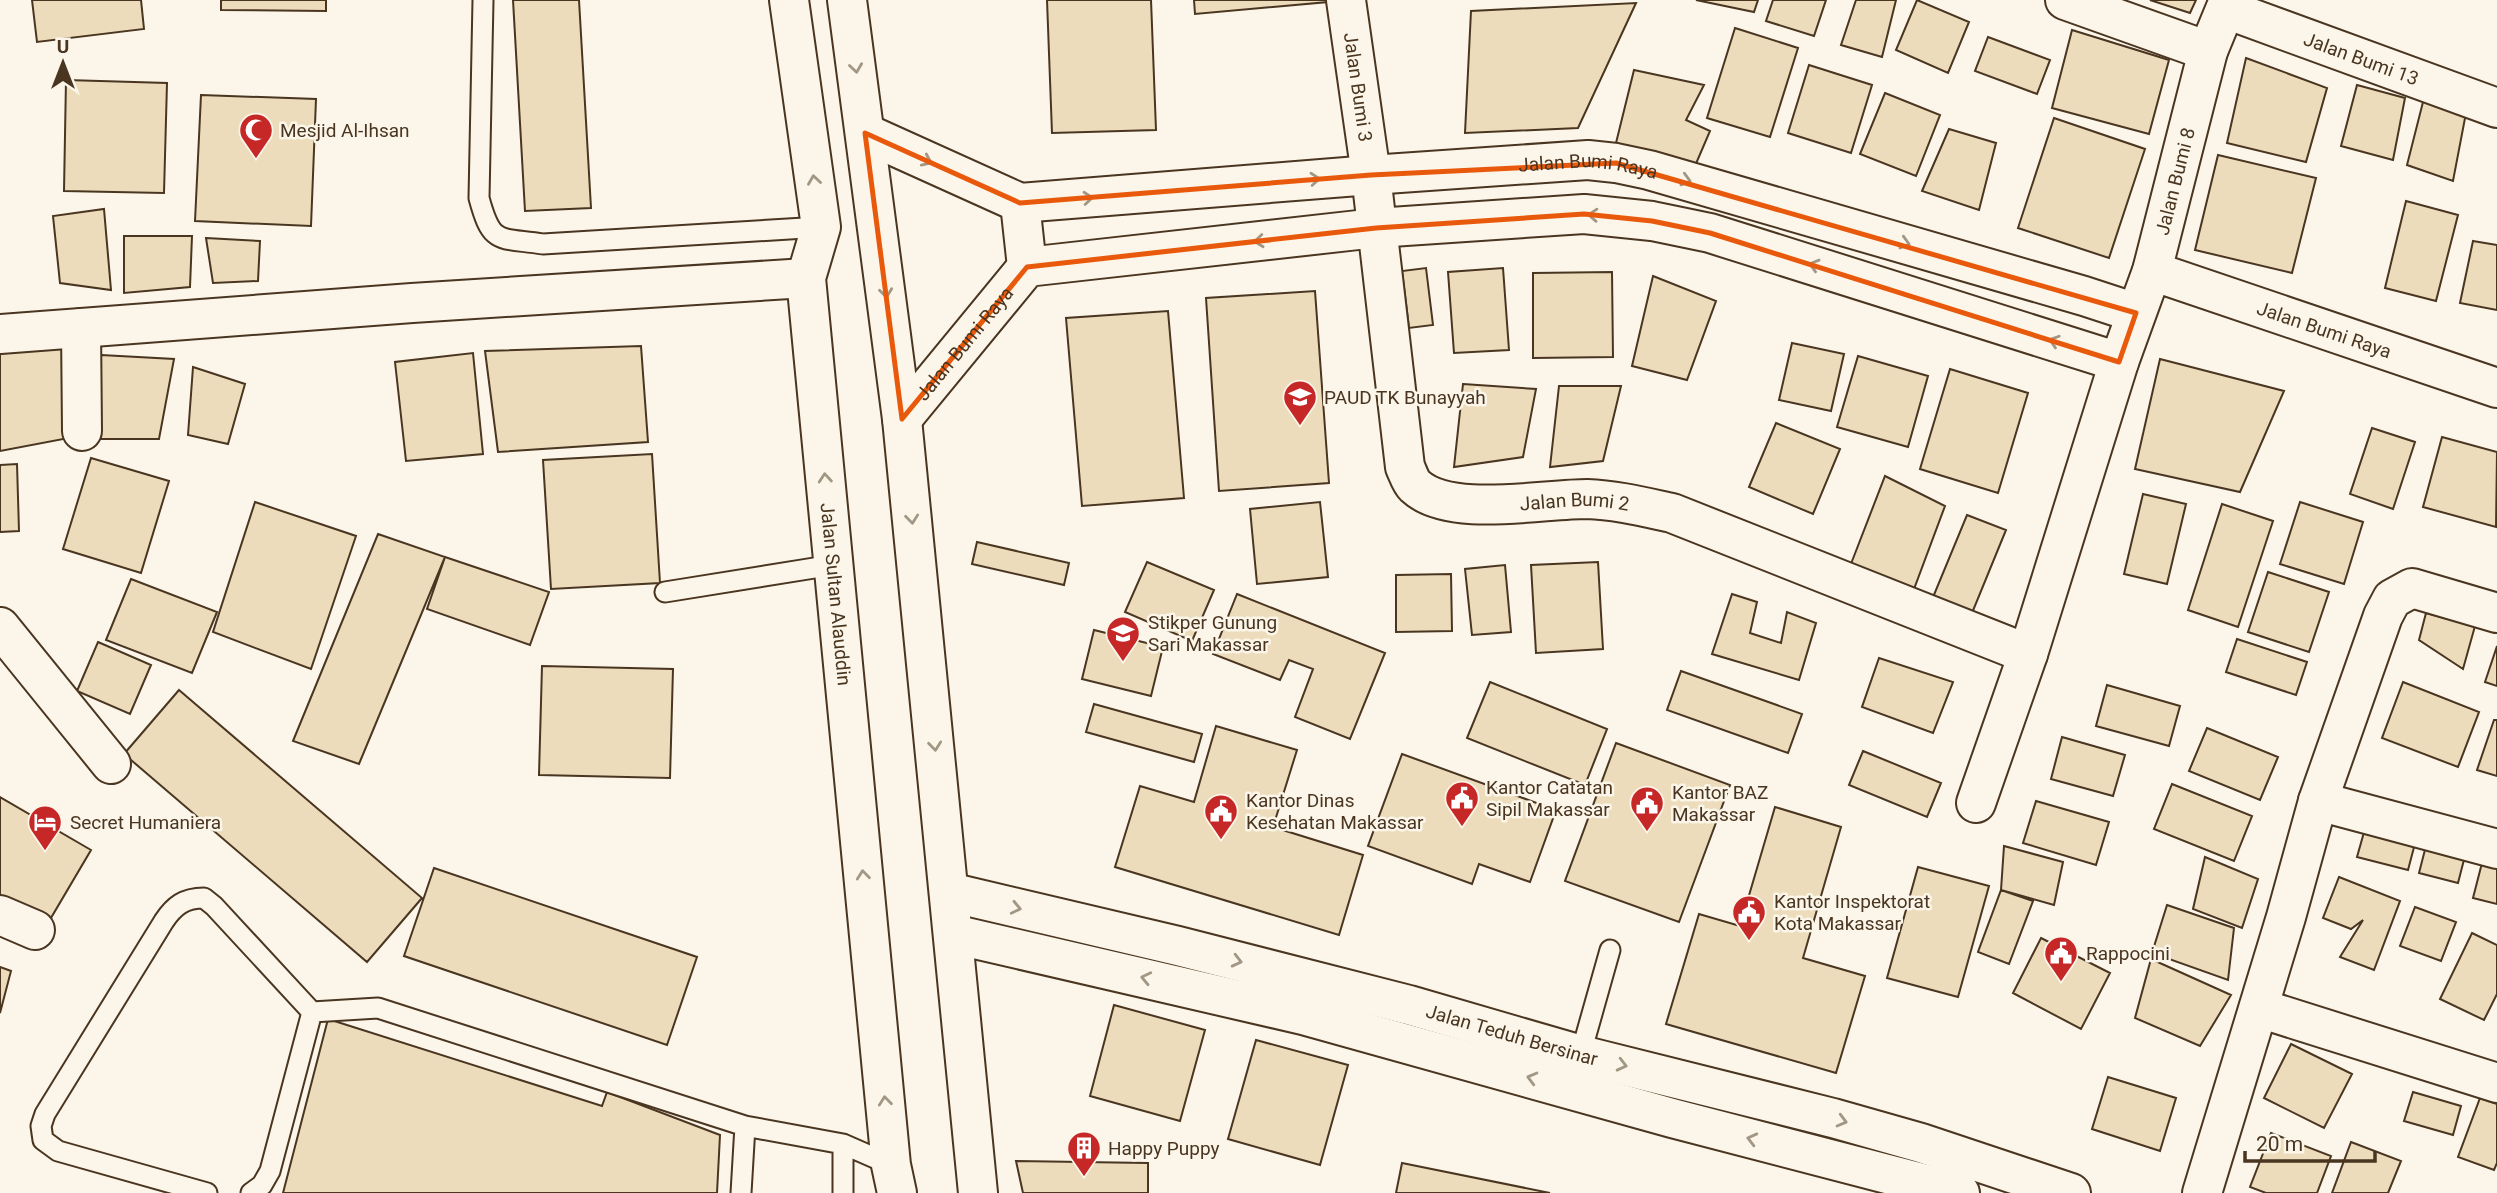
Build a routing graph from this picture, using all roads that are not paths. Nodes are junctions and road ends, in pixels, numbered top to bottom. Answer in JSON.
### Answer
{"nodes":[{"id":1,"x":483,"y":0,"type":"edge"},
{"id":2,"x":789,"y":0,"type":"edge"},
{"id":3,"x":847,"y":0,"type":"edge"},
{"id":4,"x":1346,"y":0,"type":"edge"},
{"id":5,"x":2066,"y":0,"type":"edge"},
{"id":6,"x":2228,"y":4,"type":"edge"},
{"id":7,"x":2208,"y":51,"type":"junction"},
{"id":8,"x":2497,"y":108,"type":"edge"},
{"id":9,"x":864,"y":133,"type":"junction"},
{"id":10,"x":1371,"y":175,"type":"junction"},
{"id":11,"x":1020,"y":203,"type":"junction"},
{"id":12,"x":821,"y":227,"type":"junction"},
{"id":13,"x":1376,"y":228,"type":"junction"},
{"id":14,"x":1027,"y":267,"type":"junction"},
{"id":15,"x":2152,"y":271,"type":"junction"},
{"id":16,"x":806,"y":278,"type":"junction"},
{"id":17,"x":2136,"y":313,"type":"junction"},
{"id":18,"x":80,"y":328,"type":"junction"},
{"id":19,"x":0,"y":334,"type":"edge"},
{"id":20,"x":2119,"y":362,"type":"junction"},
{"id":21,"x":2497,"y":388,"type":"edge"},
{"id":22,"x":902,"y":419,"type":"junction"},
{"id":23,"x":82,"y":431,"type":"dead end"},
{"id":24,"x":833,"y":565,"type":"junction"},
{"id":25,"x":665,"y":592,"type":"dead end"},
{"id":26,"x":2497,"y":613,"type":"edge"},
{"id":27,"x":0,"y":627,"type":"edge"},
{"id":28,"x":2028,"y":654,"type":"junction"},
{"id":29,"x":111,"y":764,"type":"dead end"},
{"id":30,"x":2318,"y":801,"type":"junction"},
{"id":31,"x":1976,"y":803,"type":"dead end"},
{"id":32,"x":2497,"y":849,"type":"edge"},
{"id":33,"x":949,"y":892,"type":"junction"},
{"id":34,"x":0,"y":915,"type":"edge"},
{"id":35,"x":35,"y":930,"type":"dead end"},
{"id":36,"x":953,"y":934,"type":"junction"},
{"id":37,"x":1610,"y":950,"type":"dead end"},
{"id":38,"x":1309,"y":998,"type":"junction"},
{"id":39,"x":2259,"y":1008,"type":"junction"},
{"id":40,"x":312,"y":1012,"type":"junction"},
{"id":41,"x":1576,"y":1072,"type":"junction"},
{"id":42,"x":2497,"y":1083,"type":"edge"},
{"id":43,"x":745,"y":1126,"type":"junction"},
{"id":44,"x":843,"y":1144,"type":"junction"},
{"id":45,"x":894,"y":1179,"type":"edge"},
{"id":46,"x":206,"y":1193,"type":"edge"},
{"id":47,"x":251,"y":1193,"type":"edge"},
{"id":48,"x":741,"y":1193,"type":"edge"},
{"id":49,"x":843,"y":1193,"type":"edge"},
{"id":50,"x":978,"y":1193,"type":"edge"},
{"id":51,"x":1960,"y":1193,"type":"edge"},
{"id":52,"x":2071,"y":1193,"type":"edge"},
{"id":53,"x":2202,"y":1193,"type":"edge"}],
"edges":[{"from":1,"to":12,"type":"lane"},
{"from":12,"to":2,"type":"main road","name":"Jalan Sultan Alauddin","one_way":true},
{"from":3,"to":9,"type":"main road","one_way":true},
{"from":4,"to":10,"type":"main road","name":"Jalan Bumi 3"},
{"from":5,"to":7,"type":"main road"},
{"from":6,"to":7,"type":"main road","name":"Jalan Bumi 8"},
{"from":6,"to":8,"type":"main road","name":"Jalan Bumi 13"},
{"from":7,"to":15,"type":"main road","name":"Jalan Bumi 8"},
{"from":9,"to":11,"type":"main road","name":"Jalan Bumi Raya","one_way":true},
{"from":9,"to":22,"type":"main road","one_way":true},
{"from":11,"to":10,"type":"main road","name":"Jalan Bumi Raya","one_way":true},
{"from":10,"to":13,"type":"main road","name":"Jalan Bumi 2"},
{"from":10,"to":17,"type":"main road","name":"Jalan Bumi Raya","one_way":true},
{"from":11,"to":14,"type":"main road","name":"Jalan Bumi Raya"},
{"from":12,"to":16,"type":"main road","name":"Jalan Sultan Alauddin"},
{"from":13,"to":14,"type":"main road","name":"Jalan Bumi Raya","one_way":true},
{"from":20,"to":13,"type":"main road","name":"Jalan Bumi Raya","one_way":true},
{"from":13,"to":28,"type":"main road","name":"Jalan Bumi 2"},
{"from":14,"to":22,"type":"main road","name":"Jalan Bumi Raya"},
{"from":15,"to":17,"type":"main road","name":"Jalan Bumi 8"},
{"from":15,"to":21,"type":"main road","name":"Jalan Bumi Raya"},
{"from":16,"to":18,"type":"main road"},
{"from":24,"to":16,"type":"main road","name":"Jalan Sultan Alauddin","one_way":true},
{"from":17,"to":20,"type":"main road","name":"Jalan Bumi 8"},
{"from":18,"to":19,"type":"main road"},
{"from":18,"to":23,"type":"main road"},
{"from":20,"to":28,"type":"main road"},
{"from":22,"to":33,"type":"main road","one_way":true},
{"from":24,"to":25,"type":"lane"},
{"from":45,"to":24,"type":"main road","name":"Jalan Sultan Alauddin","one_way":true},
{"from":26,"to":30,"type":"main road"},
{"from":27,"to":29,"type":"main road"},
{"from":28,"to":31,"type":"main road"},
{"from":30,"to":32,"type":"main road"},
{"from":30,"to":39,"type":"main road"},
{"from":33,"to":36,"type":"main road"},
{"from":33,"to":38,"type":"main road","name":"Jalan Teduh Bersinar","one_way":true},
{"from":34,"to":35,"type":"main road"},
{"from":38,"to":36,"type":"main road","name":"Jalan Teduh Bersinar","one_way":true},
{"from":36,"to":50,"type":"main road"},
{"from":37,"to":41,"type":"lane"},
{"from":38,"to":41,"type":"main road","name":"Jalan Teduh Bersinar"},
{"from":39,"to":42,"type":"main road"},
{"from":39,"to":53,"type":"main road"},
{"from":40,"to":43,"type":"lane"},
{"from":40,"to":46,"type":"lane"},
{"from":40,"to":47,"type":"lane"},
{"from":51,"to":41,"type":"main road","name":"Jalan Teduh Bersinar","one_way":true},
{"from":41,"to":52,"type":"main road","name":"Jalan Teduh Bersinar","one_way":true},
{"from":43,"to":44,"type":"lane"},
{"from":43,"to":48,"type":"lane"},
{"from":44,"to":45,"type":"lane"},
{"from":44,"to":49,"type":"lane"}]}
